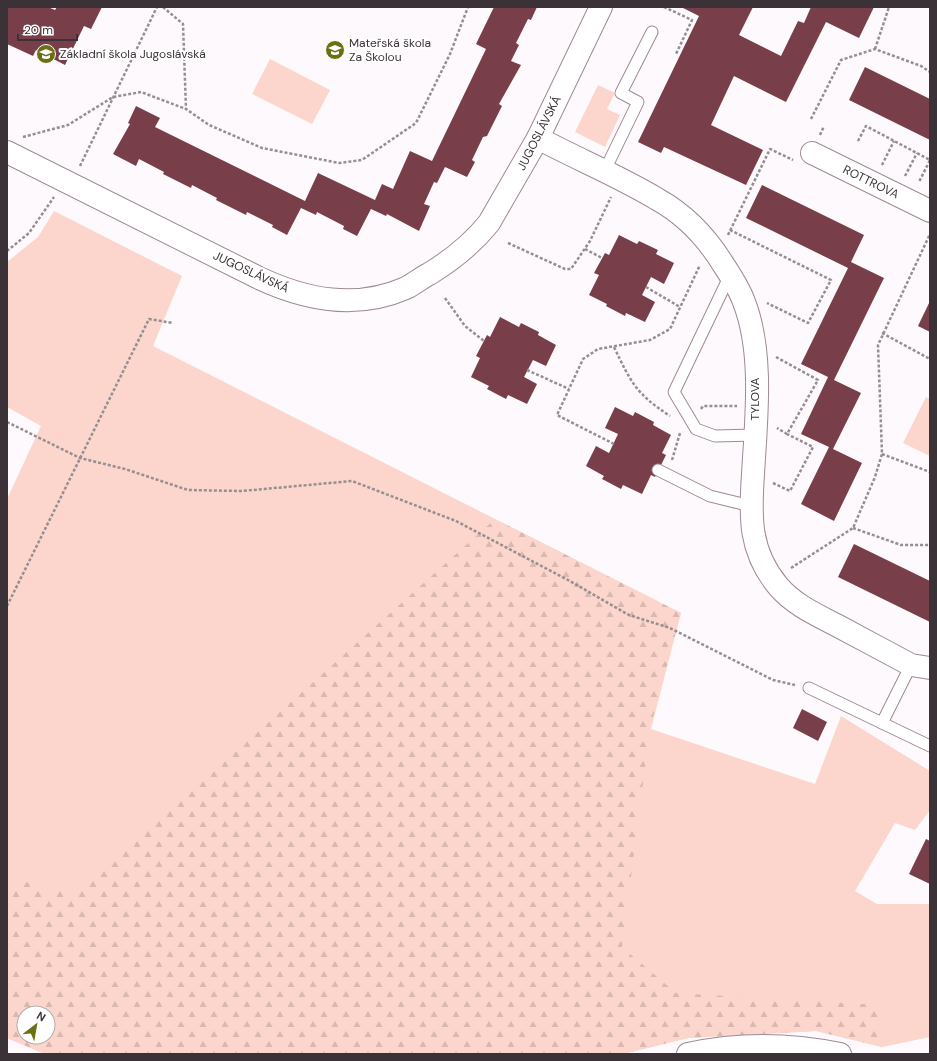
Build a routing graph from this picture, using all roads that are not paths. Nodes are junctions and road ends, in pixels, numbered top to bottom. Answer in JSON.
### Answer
{"nodes":[{"id":1,"x":601,"y":7,"type":"edge"},
{"id":2,"x":652,"y":32,"type":"dead end"},
{"id":3,"x":538,"y":138,"type":"junction"},
{"id":4,"x":7,"y":152,"type":"edge"},
{"id":5,"x":806,"y":158,"type":"road end"},
{"id":6,"x":604,"y":172,"type":"junction"},
{"id":7,"x":930,"y":211,"type":"edge"},
{"id":8,"x":731,"y":275,"type":"junction"},
{"id":9,"x":765,"y":431,"type":"junction"},
{"id":10,"x":663,"y":472,"type":"road end"},
{"id":11,"x":751,"y":506,"type":"junction"},
{"id":12,"x":921,"y":666,"type":"edge"},
{"id":13,"x":809,"y":688,"type":"road end"},
{"id":14,"x":882,"y":723,"type":"junction"},
{"id":15,"x":930,"y":746,"type":"edge"},
{"id":16,"x":688,"y":1054,"type":"edge"},
{"id":17,"x":840,"y":1054,"type":"edge"}],
"edges":[{"from":1,"to":3,"type":"main road","name":"JUGOSLÁVSKÁ"},
{"from":2,"to":6,"type":"lane"},
{"from":3,"to":4,"type":"main road","name":"JUGOSLÁVSKÁ"},
{"from":3,"to":6,"type":"main road","name":"TYLOVA"},
{"from":5,"to":7,"type":"main road","name":"ROTTROVA"},
{"from":6,"to":8,"type":"main road","name":"TYLOVA"},
{"from":8,"to":9,"type":"main road","name":"TYLOVA"},
{"from":8,"to":9,"type":"lane"},
{"from":9,"to":11,"type":"main road","name":"TYLOVA"},
{"from":10,"to":11,"type":"lane"},
{"from":11,"to":12,"type":"main road","name":"TYLOVA"},
{"from":12,"to":14,"type":"lane"},
{"from":13,"to":14,"type":"lane"},
{"from":14,"to":15,"type":"lane"},
{"from":16,"to":17,"type":"main road"}]}
